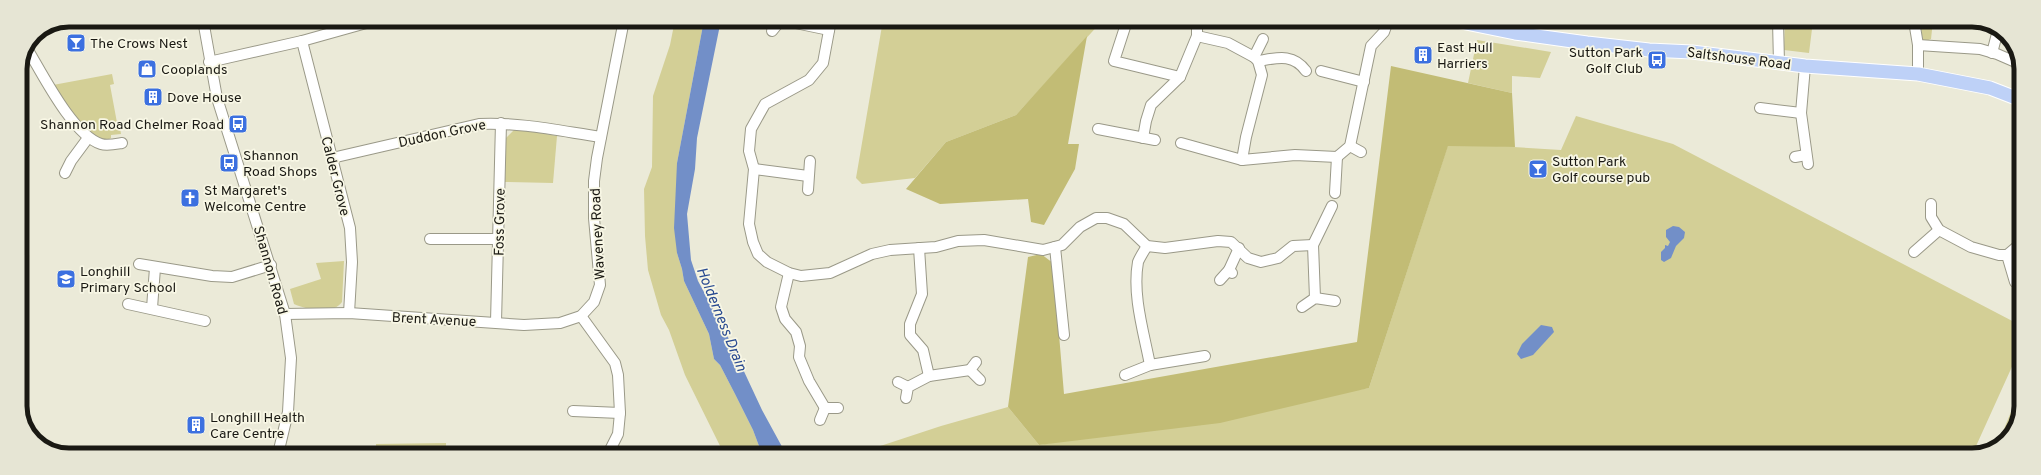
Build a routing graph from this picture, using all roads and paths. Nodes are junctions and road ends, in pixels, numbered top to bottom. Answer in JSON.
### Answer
{"nodes":[{"id":1,"x":205,"y":27,"type":"edge"},
{"id":2,"x":352,"y":27,"type":"edge"},
{"id":3,"x":623,"y":27,"type":"edge"},
{"id":4,"x":775,"y":27,"type":"edge"},
{"id":5,"x":830,"y":27,"type":"edge"},
{"id":6,"x":1125,"y":27,"type":"edge"},
{"id":7,"x":1197,"y":27,"type":"edge"},
{"id":8,"x":1386,"y":27,"type":"edge"},
{"id":9,"x":1486,"y":27,"type":"edge"},
{"id":10,"x":1778,"y":27,"type":"edge"},
{"id":11,"x":1915,"y":27,"type":"edge"},
{"id":12,"x":772,"y":31,"type":"dead end"},
{"id":13,"x":1997,"y":35,"type":"edge"},
{"id":14,"x":1197,"y":36,"type":"junction"},
{"id":15,"x":1263,"y":38,"type":"dead end"},
{"id":16,"x":302,"y":41,"type":"junction"},
{"id":17,"x":1918,"y":45,"type":"junction"},
{"id":18,"x":30,"y":53,"type":"edge"},
{"id":19,"x":1992,"y":53,"type":"junction"},
{"id":20,"x":1256,"y":59,"type":"junction"},
{"id":21,"x":2013,"y":61,"type":"edge"},
{"id":22,"x":209,"y":62,"type":"junction"},
{"id":23,"x":1779,"y":63,"type":"junction"},
{"id":24,"x":1804,"y":66,"type":"junction"},
{"id":25,"x":1306,"y":71,"type":"dead end"},
{"id":26,"x":1321,"y":71,"type":"dead end"},
{"id":27,"x":1918,"y":74,"type":"junction"},
{"id":28,"x":1180,"y":77,"type":"junction"},
{"id":29,"x":1364,"y":82,"type":"junction"},
{"id":30,"x":2014,"y":97,"type":"edge"},
{"id":31,"x":1764,"y":112,"type":"dead end"},
{"id":32,"x":1800,"y":113,"type":"junction"},
{"id":33,"x":501,"y":123,"type":"junction"},
{"id":34,"x":1098,"y":129,"type":"dead end"},
{"id":35,"x":601,"y":137,"type":"junction"},
{"id":36,"x":88,"y":138,"type":"junction"},
{"id":37,"x":1143,"y":138,"type":"junction"},
{"id":38,"x":1155,"y":140,"type":"dead end"},
{"id":39,"x":122,"y":143,"type":"dead end"},
{"id":40,"x":1181,"y":143,"type":"dead end"},
{"id":41,"x":1350,"y":146,"type":"junction"},
{"id":42,"x":1361,"y":152,"type":"dead end"},
{"id":43,"x":1337,"y":157,"type":"junction"},
{"id":44,"x":1795,"y":157,"type":"dead end"},
{"id":45,"x":332,"y":158,"type":"junction"},
{"id":46,"x":1242,"y":160,"type":"junction"},
{"id":47,"x":810,"y":161,"type":"dead end"},
{"id":48,"x":754,"y":169,"type":"junction"},
{"id":49,"x":65,"y":174,"type":"dead end"},
{"id":50,"x":808,"y":176,"type":"junction"},
{"id":51,"x":808,"y":190,"type":"dead end"},
{"id":52,"x":1335,"y":194,"type":"dead end"},
{"id":53,"x":1931,"y":204,"type":"dead end"},
{"id":54,"x":1332,"y":206,"type":"dead end"},
{"id":55,"x":1939,"y":230,"type":"junction"},
{"id":56,"x":430,"y":238,"type":"dead end"},
{"id":57,"x":498,"y":239,"type":"junction"},
{"id":58,"x":1313,"y":245,"type":"junction"},
{"id":59,"x":1147,"y":246,"type":"junction"},
{"id":60,"x":1056,"y":247,"type":"junction"},
{"id":61,"x":919,"y":248,"type":"junction"},
{"id":62,"x":1239,"y":248,"type":"junction"},
{"id":63,"x":2014,"y":249,"type":"edge"},
{"id":64,"x":1914,"y":252,"type":"dead end"},
{"id":65,"x":2007,"y":255,"type":"junction"},
{"id":66,"x":139,"y":264,"type":"dead end"},
{"id":67,"x":271,"y":265,"type":"junction"},
{"id":68,"x":155,"y":268,"type":"junction"},
{"id":69,"x":789,"y":273,"type":"junction"},
{"id":70,"x":2014,"y":279,"type":"edge"},
{"id":71,"x":1220,"y":280,"type":"dead end"},
{"id":72,"x":1316,"y":298,"type":"junction"},
{"id":73,"x":1335,"y":301,"type":"dead end"},
{"id":74,"x":128,"y":304,"type":"dead end"},
{"id":75,"x":152,"y":308,"type":"junction"},
{"id":76,"x":1300,"y":310,"type":"dead end"},
{"id":77,"x":350,"y":313,"type":"junction"},
{"id":78,"x":285,"y":314,"type":"junction"},
{"id":79,"x":581,"y":316,"type":"junction"},
{"id":80,"x":205,"y":321,"type":"dead end"},
{"id":81,"x":496,"y":322,"type":"junction"},
{"id":82,"x":1064,"y":335,"type":"dead end"},
{"id":83,"x":1205,"y":356,"type":"dead end"},
{"id":84,"x":1150,"y":365,"type":"junction"},
{"id":85,"x":1125,"y":375,"type":"dead end"},
{"id":86,"x":929,"y":376,"type":"junction"},
{"id":87,"x":980,"y":380,"type":"dead end"},
{"id":88,"x":898,"y":382,"type":"dead end"},
{"id":89,"x":908,"y":387,"type":"junction"},
{"id":90,"x":906,"y":398,"type":"dead end"},
{"id":91,"x":825,"y":408,"type":"junction"},
{"id":92,"x":838,"y":408,"type":"dead end"},
{"id":93,"x":573,"y":411,"type":"dead end"},
{"id":94,"x":620,"y":413,"type":"junction"},
{"id":95,"x":820,"y":420,"type":"dead end"},
{"id":96,"x":279,"y":448,"type":"edge"},
{"id":97,"x":611,"y":448,"type":"edge"}],
"edges":[{"from":1,"to":22,"type":"street","name":"Shannon Road"},
{"from":2,"to":16,"type":"street"},
{"from":3,"to":35,"type":"street","name":"Waveney Road"},
{"from":4,"to":12,"type":"street"},
{"from":5,"to":48,"type":"street"},
{"from":6,"to":28,"type":"street"},
{"from":7,"to":14,"type":"street"},
{"from":8,"to":29,"type":"street"},
{"from":9,"to":23,"type":"main road","name":"Saltshouse Road"},
{"from":10,"to":23,"type":"street"},
{"from":11,"to":17,"type":"street"},
{"from":13,"to":19,"type":"street"},
{"from":14,"to":20,"type":"street"},
{"from":14,"to":28,"type":"street"},
{"from":15,"to":20,"type":"street"},
{"from":16,"to":22,"type":"street"},
{"from":16,"to":45,"type":"street","name":"Calder Grove"},
{"from":17,"to":19,"type":"street"},
{"from":17,"to":27,"type":"street"},
{"from":18,"to":36,"type":"street"},
{"from":19,"to":21,"type":"street"},
{"from":20,"to":25,"type":"street"},
{"from":20,"to":46,"type":"street"},
{"from":22,"to":67,"type":"street","name":"Shannon Road"},
{"from":23,"to":24,"type":"main road","name":"Saltshouse Road"},
{"from":24,"to":27,"type":"main road","name":"Saltshouse Road"},
{"from":24,"to":32,"type":"street"},
{"from":26,"to":29,"type":"street"},
{"from":27,"to":30,"type":"main road","name":"Saltshouse Road"},
{"from":28,"to":37,"type":"street"},
{"from":29,"to":41,"type":"street"},
{"from":31,"to":32,"type":"street"},
{"from":32,"to":44,"type":"street"},
{"from":33,"to":35,"type":"street","name":"Duddon Grove"},
{"from":33,"to":45,"type":"street","name":"Duddon Grove"},
{"from":33,"to":57,"type":"street","name":"Foss Grove"},
{"from":34,"to":37,"type":"street"},
{"from":35,"to":79,"type":"street","name":"Waveney Road"},
{"from":36,"to":39,"type":"street"},
{"from":36,"to":49,"type":"street"},
{"from":37,"to":38,"type":"street"},
{"from":40,"to":46,"type":"street"},
{"from":41,"to":42,"type":"street"},
{"from":41,"to":43,"type":"street"},
{"from":43,"to":46,"type":"street"},
{"from":43,"to":52,"type":"street"},
{"from":45,"to":77,"type":"street","name":"Calder Grove"},
{"from":47,"to":50,"type":"street"},
{"from":48,"to":50,"type":"street"},
{"from":48,"to":69,"type":"street"},
{"from":50,"to":51,"type":"street"},
{"from":53,"to":55,"type":"street"},
{"from":54,"to":58,"type":"street"},
{"from":55,"to":64,"type":"street"},
{"from":55,"to":65,"type":"street"},
{"from":56,"to":57,"type":"street"},
{"from":57,"to":81,"type":"street","name":"Foss Grove"},
{"from":58,"to":62,"type":"street"},
{"from":58,"to":72,"type":"street"},
{"from":59,"to":60,"type":"street"},
{"from":59,"to":62,"type":"street"},
{"from":59,"to":84,"type":"street"},
{"from":60,"to":61,"type":"street"},
{"from":60,"to":82,"type":"street"},
{"from":61,"to":69,"type":"street"},
{"from":61,"to":86,"type":"street"},
{"from":62,"to":71,"type":"street"},
{"from":63,"to":65,"type":"street"},
{"from":65,"to":70,"type":"street"},
{"from":66,"to":68,"type":"street"},
{"from":67,"to":68,"type":"street"},
{"from":67,"to":78,"type":"street","name":"Shannon Road"},
{"from":68,"to":75,"type":"street"},
{"from":69,"to":91,"type":"street"},
{"from":72,"to":73,"type":"street"},
{"from":72,"to":76,"type":"street"},
{"from":74,"to":75,"type":"street"},
{"from":75,"to":80,"type":"street"},
{"from":77,"to":78,"type":"street","name":"Brent Avenue"},
{"from":77,"to":81,"type":"street","name":"Brent Avenue"},
{"from":78,"to":96,"type":"street","name":"Shannon Road"},
{"from":79,"to":81,"type":"street","name":"Brent Avenue"},
{"from":79,"to":94,"type":"street"},
{"from":83,"to":84,"type":"street"},
{"from":84,"to":85,"type":"street"},
{"from":86,"to":87,"type":"street"},
{"from":86,"to":89,"type":"street"},
{"from":88,"to":89,"type":"street"},
{"from":89,"to":90,"type":"street"},
{"from":91,"to":92,"type":"street"},
{"from":91,"to":95,"type":"street"},
{"from":93,"to":94,"type":"street"},
{"from":94,"to":97,"type":"street"}]}
